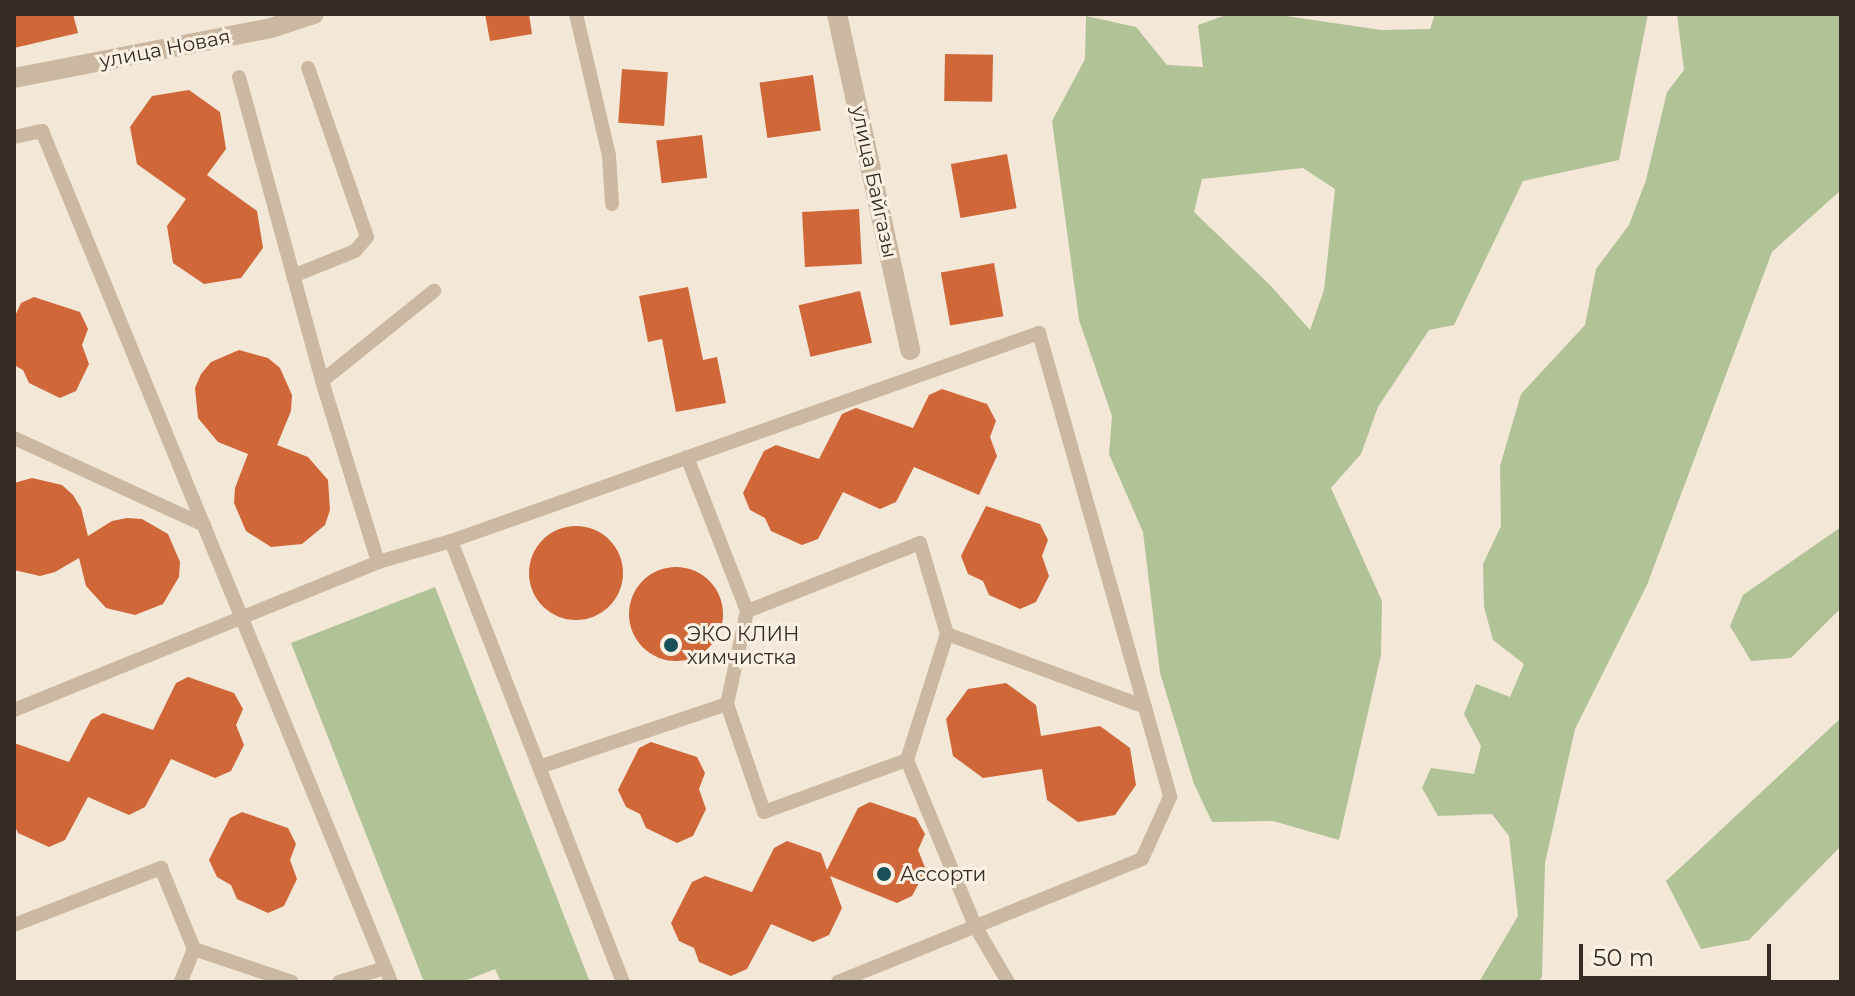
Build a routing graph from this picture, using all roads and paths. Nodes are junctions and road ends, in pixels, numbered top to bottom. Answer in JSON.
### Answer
{"nodes":[{"id":1,"x":314,"y":14,"type":"edge"},
{"id":2,"x":576,"y":14,"type":"edge"},
{"id":3,"x":837,"y":14,"type":"edge"},
{"id":4,"x":308,"y":68,"type":"dead end"},
{"id":5,"x":239,"y":77,"type":"dead end"},
{"id":6,"x":14,"y":78,"type":"edge"},
{"id":7,"x":14,"y":137,"type":"edge"},
{"id":8,"x":612,"y":204,"type":"dead end"},
{"id":9,"x":293,"y":276,"type":"junction"},
{"id":10,"x":434,"y":291,"type":"dead end"},
{"id":11,"x":910,"y":350,"type":"dead end"},
{"id":12,"x":322,"y":381,"type":"junction"},
{"id":13,"x":14,"y":438,"type":"edge"},
{"id":14,"x":687,"y":457,"type":"junction"},
{"id":15,"x":204,"y":525,"type":"junction"},
{"id":16,"x":451,"y":541,"type":"junction"},
{"id":17,"x":378,"y":562,"type":"junction"},
{"id":18,"x":747,"y":611,"type":"junction"},
{"id":19,"x":241,"y":617,"type":"junction"},
{"id":20,"x":947,"y":634,"type":"junction"},
{"id":21,"x":16,"y":704,"type":"edge"},
{"id":22,"x":727,"y":704,"type":"junction"},
{"id":23,"x":1145,"y":707,"type":"junction"},
{"id":24,"x":907,"y":760,"type":"junction"},
{"id":25,"x":539,"y":767,"type":"junction"},
{"id":26,"x":14,"y":925,"type":"edge"},
{"id":27,"x":975,"y":926,"type":"junction"},
{"id":28,"x":194,"y":949,"type":"junction"},
{"id":29,"x":385,"y":968,"type":"junction"},
{"id":30,"x":181,"y":982,"type":"edge"},
{"id":31,"x":292,"y":982,"type":"edge"},
{"id":32,"x":339,"y":982,"type":"edge"},
{"id":33,"x":391,"y":982,"type":"edge"},
{"id":34,"x":623,"y":982,"type":"edge"},
{"id":35,"x":838,"y":982,"type":"edge"},
{"id":36,"x":1008,"y":982,"type":"edge"}],
"edges":[{"from":1,"to":6,"type":"street","name":"улица Новая"},
{"from":2,"to":8,"type":"lane"},
{"from":3,"to":11,"type":"street","name":"улица Байгазы"},
{"from":4,"to":9,"type":"lane"},
{"from":5,"to":9,"type":"lane"},
{"from":7,"to":15,"type":"lane"},
{"from":9,"to":12,"type":"lane"},
{"from":10,"to":12,"type":"lane"},
{"from":12,"to":17,"type":"lane"},
{"from":13,"to":15,"type":"lane"},
{"from":14,"to":16,"type":"lane"},
{"from":14,"to":18,"type":"lane"},
{"from":14,"to":23,"type":"lane"},
{"from":15,"to":19,"type":"lane"},
{"from":16,"to":17,"type":"lane"},
{"from":16,"to":25,"type":"lane"},
{"from":17,"to":19,"type":"lane"},
{"from":18,"to":20,"type":"lane"},
{"from":18,"to":22,"type":"lane"},
{"from":19,"to":21,"type":"lane"},
{"from":19,"to":29,"type":"lane"},
{"from":20,"to":23,"type":"lane"},
{"from":20,"to":24,"type":"lane"},
{"from":22,"to":24,"type":"lane"},
{"from":22,"to":25,"type":"lane"},
{"from":23,"to":27,"type":"lane"},
{"from":24,"to":27,"type":"lane"},
{"from":25,"to":34,"type":"lane"},
{"from":26,"to":28,"type":"lane"},
{"from":27,"to":35,"type":"lane"},
{"from":27,"to":36,"type":"lane"},
{"from":28,"to":30,"type":"lane"},
{"from":28,"to":31,"type":"lane"},
{"from":29,"to":32,"type":"lane"},
{"from":29,"to":33,"type":"lane"}]}
